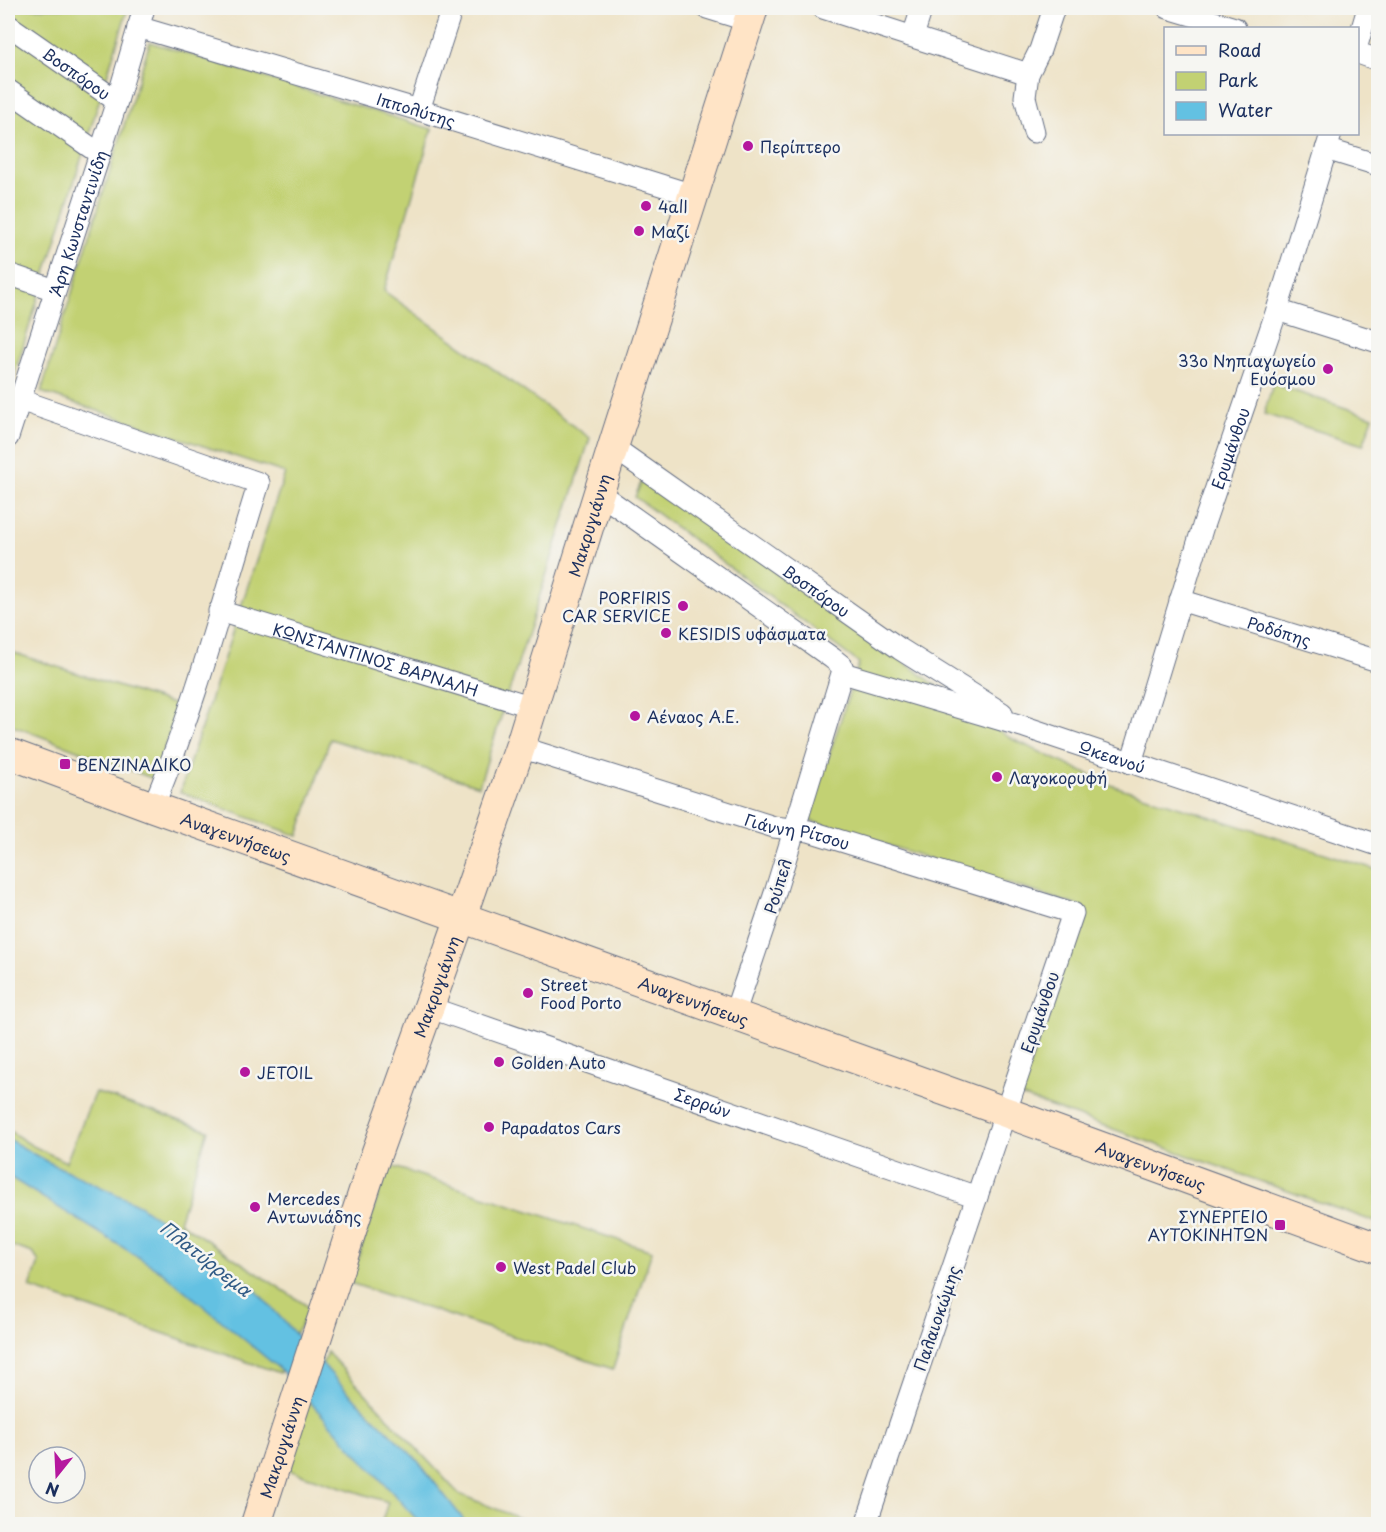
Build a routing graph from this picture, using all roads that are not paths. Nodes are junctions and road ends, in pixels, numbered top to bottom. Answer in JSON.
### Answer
{"nodes":[{"id":1,"x":452,"y":8,"type":"edge"},
{"id":2,"x":707,"y":8,"type":"edge"},
{"id":3,"x":823,"y":8,"type":"edge"},
{"id":4,"x":922,"y":8,"type":"edge"},
{"id":5,"x":1054,"y":8,"type":"edge"},
{"id":6,"x":1168,"y":8,"type":"edge"},
{"id":7,"x":1368,"y":8,"type":"edge"},
{"id":8,"x":751,"y":14,"type":"edge"},
{"id":9,"x":141,"y":17,"type":"edge"},
{"id":10,"x":8,"y":25,"type":"edge"},
{"id":11,"x":1232,"y":27,"type":"edge"},
{"id":12,"x":913,"y":36,"type":"junction"},
{"id":13,"x":1359,"y":39,"type":"edge"},
{"id":14,"x":1359,"y":43,"type":"edge"},
{"id":15,"x":1378,"y":60,"type":"edge"},
{"id":16,"x":1028,"y":74,"type":"junction"},
{"id":17,"x":8,"y":90,"type":"edge"},
{"id":18,"x":117,"y":101,"type":"junction"},
{"id":19,"x":419,"y":110,"type":"junction"},
{"id":20,"x":1034,"y":132,"type":"dead end"},
{"id":21,"x":1328,"y":141,"type":"edge"},
{"id":22,"x":100,"y":154,"type":"junction"},
{"id":23,"x":1378,"y":165,"type":"edge"},
{"id":24,"x":693,"y":195,"type":"junction"},
{"id":25,"x":8,"y":274,"type":"edge"},
{"id":26,"x":55,"y":290,"type":"junction"},
{"id":27,"x":1277,"y":310,"type":"junction"},
{"id":28,"x":1378,"y":342,"type":"edge"},
{"id":29,"x":20,"y":400,"type":"junction"},
{"id":30,"x":8,"y":437,"type":"edge"},
{"id":31,"x":613,"y":447,"type":"junction"},
{"id":32,"x":599,"y":493,"type":"junction"},
{"id":33,"x":1180,"y":600,"type":"junction"},
{"id":34,"x":219,"y":611,"type":"junction"},
{"id":35,"x":1378,"y":661,"type":"edge"},
{"id":36,"x":838,"y":666,"type":"junction"},
{"id":37,"x":533,"y":707,"type":"junction"},
{"id":38,"x":1025,"y":727,"type":"junction"},
{"id":39,"x":520,"y":747,"type":"junction"},
{"id":40,"x":8,"y":753,"type":"edge"},
{"id":41,"x":1131,"y":763,"type":"junction"},
{"id":42,"x":153,"y":807,"type":"junction"},
{"id":43,"x":794,"y":828,"type":"junction"},
{"id":44,"x":1378,"y":845,"type":"edge"},
{"id":45,"x":1073,"y":913,"type":"joint"},
{"id":46,"x":461,"y":917,"type":"junction"},
{"id":47,"x":428,"y":1007,"type":"junction"},
{"id":48,"x":734,"y":1015,"type":"junction"},
{"id":49,"x":1005,"y":1112,"type":"junction"},
{"id":50,"x":977,"y":1197,"type":"junction"},
{"id":51,"x":1378,"y":1248,"type":"edge"},
{"id":52,"x":256,"y":1524,"type":"edge"},
{"id":53,"x":866,"y":1524,"type":"edge"}],
"edges":[{"from":1,"to":19,"type":"street"},
{"from":2,"to":8,"type":"street"},
{"from":3,"to":12,"type":"street"},
{"from":4,"to":12,"type":"street"},
{"from":5,"to":16,"type":"street"},
{"from":6,"to":11,"type":"street"},
{"from":7,"to":13,"type":"street"},
{"from":8,"to":24,"type":"street","name":"Μακρυγιάννη"},
{"from":9,"to":18,"type":"street","name":"Άρη Κωνσταντινίδη"},
{"from":9,"to":19,"type":"street","name":"Ιππολύτης"},
{"from":10,"to":18,"type":"street","name":"Βοσπόρου"},
{"from":12,"to":16,"type":"street"},
{"from":14,"to":15,"type":"street"},
{"from":16,"to":20,"type":"street"},
{"from":17,"to":22,"type":"street"},
{"from":18,"to":22,"type":"street","name":"Άρη Κωνσταντινίδη"},
{"from":19,"to":24,"type":"street","name":"Ιππολύτης"},
{"from":21,"to":23,"type":"street"},
{"from":21,"to":27,"type":"street","name":"Ερυμάνθου"},
{"from":22,"to":26,"type":"street","name":"Άρη Κωνσταντινίδη"},
{"from":24,"to":31,"type":"street","name":"Μακρυγιάννη"},
{"from":25,"to":26,"type":"street"},
{"from":26,"to":29,"type":"street","name":"Άρη Κωνσταντινίδη"},
{"from":27,"to":28,"type":"street"},
{"from":27,"to":33,"type":"street","name":"Ερυμάνθου"},
{"from":29,"to":30,"type":"street","name":"Άρη Κωνσταντινίδη"},
{"from":29,"to":34,"type":"street"},
{"from":31,"to":32,"type":"street","name":"Μακρυγιάννη"},
{"from":31,"to":38,"type":"street","name":"Βοσπόρου"},
{"from":32,"to":36,"type":"street"},
{"from":32,"to":37,"type":"street","name":"Μακρυγιάννη"},
{"from":33,"to":35,"type":"street","name":"Ροδόπης"},
{"from":33,"to":41,"type":"street","name":"Ερυμάνθου"},
{"from":34,"to":37,"type":"street","name":"ΚΩΝΣΤΑΝΤΙΝΟΣ ΒΑΡΝΑΛΗ"},
{"from":34,"to":42,"type":"street"},
{"from":36,"to":38,"type":"street","name":"Ωκεανού"},
{"from":36,"to":43,"type":"street","name":"Ρούπελ"},
{"from":37,"to":39,"type":"street","name":"Μακρυγιάννη"},
{"from":38,"to":41,"type":"street","name":"Ωκεανού"},
{"from":39,"to":43,"type":"street","name":"Γιάννη Ρίτσου"},
{"from":39,"to":46,"type":"street","name":"Μακρυγιάννη"},
{"from":40,"to":42,"type":"street","name":"Αναγεννήσεως"},
{"from":41,"to":44,"type":"street","name":"Ωκεανού"},
{"from":42,"to":46,"type":"street","name":"Αναγεννήσεως"},
{"from":43,"to":45,"type":"street","name":"Γιάννη Ρίτσου"},
{"from":43,"to":48,"type":"street","name":"Ρούπελ"},
{"from":45,"to":49,"type":"street","name":"Ερυμάνθου"},
{"from":46,"to":47,"type":"street","name":"Μακρυγιάννη"},
{"from":46,"to":48,"type":"street","name":"Αναγεννήσεως"},
{"from":47,"to":50,"type":"street","name":"Σερρών"},
{"from":47,"to":52,"type":"street","name":"Μακρυγιάννη"},
{"from":48,"to":49,"type":"street","name":"Αναγεννήσεως"},
{"from":49,"to":50,"type":"street","name":"Παλαιοκώμης"},
{"from":49,"to":51,"type":"street","name":"Αναγεννήσεως"},
{"from":50,"to":53,"type":"street","name":"Παλαιοκώμης"}]}
